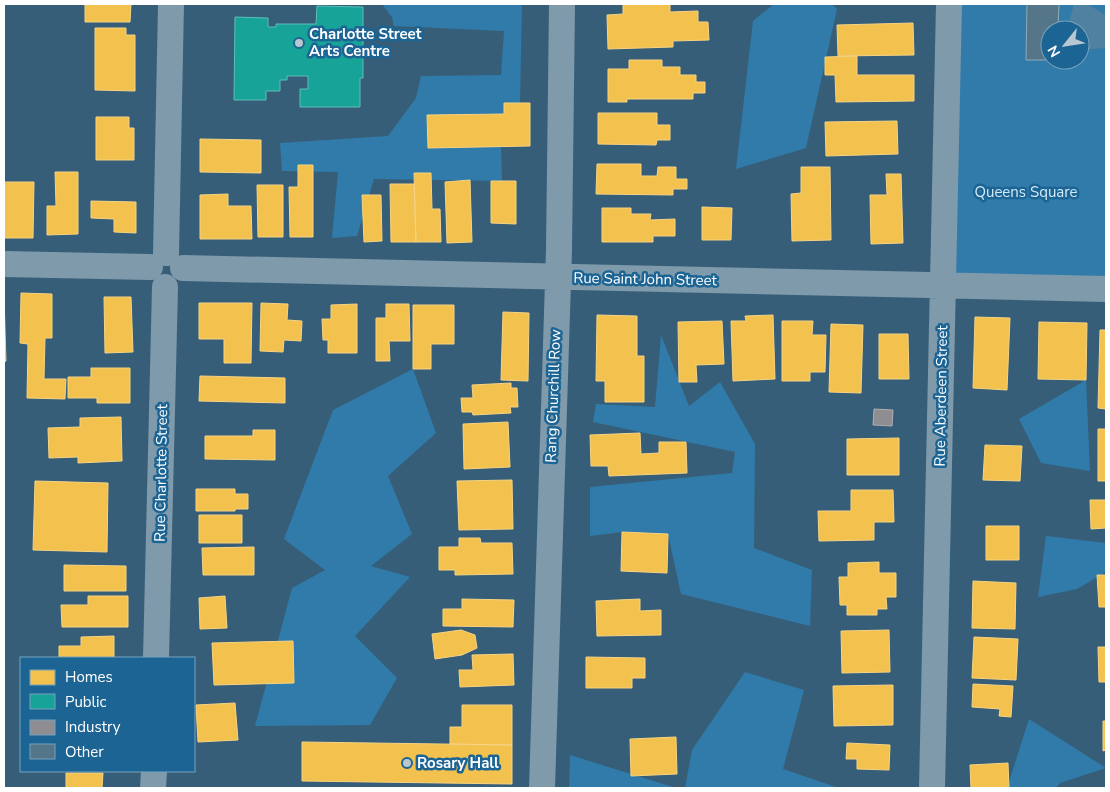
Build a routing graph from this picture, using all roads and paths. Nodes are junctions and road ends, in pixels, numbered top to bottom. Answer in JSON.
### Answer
{"nodes":[{"id":1,"x":171,"y":4,"type":"edge"},
{"id":2,"x":562,"y":4,"type":"edge"},
{"id":3,"x":949,"y":4,"type":"edge"},
{"id":4,"x":4,"y":264,"type":"edge"},
{"id":5,"x":166,"y":269,"type":"junction"},
{"id":6,"x":556,"y":277,"type":"junction"},
{"id":7,"x":943,"y":285,"type":"junction"},
{"id":8,"x":1106,"y":289,"type":"edge"},
{"id":9,"x":156,"y":657,"type":"edge"},
{"id":10,"x":154,"y":772,"type":"edge"},
{"id":11,"x":153,"y":788,"type":"edge"},
{"id":12,"x":542,"y":788,"type":"edge"},
{"id":13,"x":932,"y":788,"type":"edge"}],
"edges":[{"from":1,"to":5,"type":"street","name":"Rue Charlotte Street"},
{"from":2,"to":6,"type":"street","name":"Rang Churchill Row"},
{"from":3,"to":7,"type":"street","name":"Rue Aberdeen Street"},
{"from":4,"to":5,"type":"street","name":"Rue Saint John Street"},
{"from":5,"to":6,"type":"street","name":"Rue Saint John Street"},
{"from":5,"to":9,"type":"street","name":"Rue Charlotte Street"},
{"from":6,"to":7,"type":"street","name":"Rue Saint John Street"},
{"from":6,"to":12,"type":"street","name":"Rang Churchill Row"},
{"from":7,"to":8,"type":"street","name":"Rue Saint John Street"},
{"from":7,"to":13,"type":"street","name":"Rue Aberdeen Street"},
{"from":10,"to":11,"type":"street"}]}
